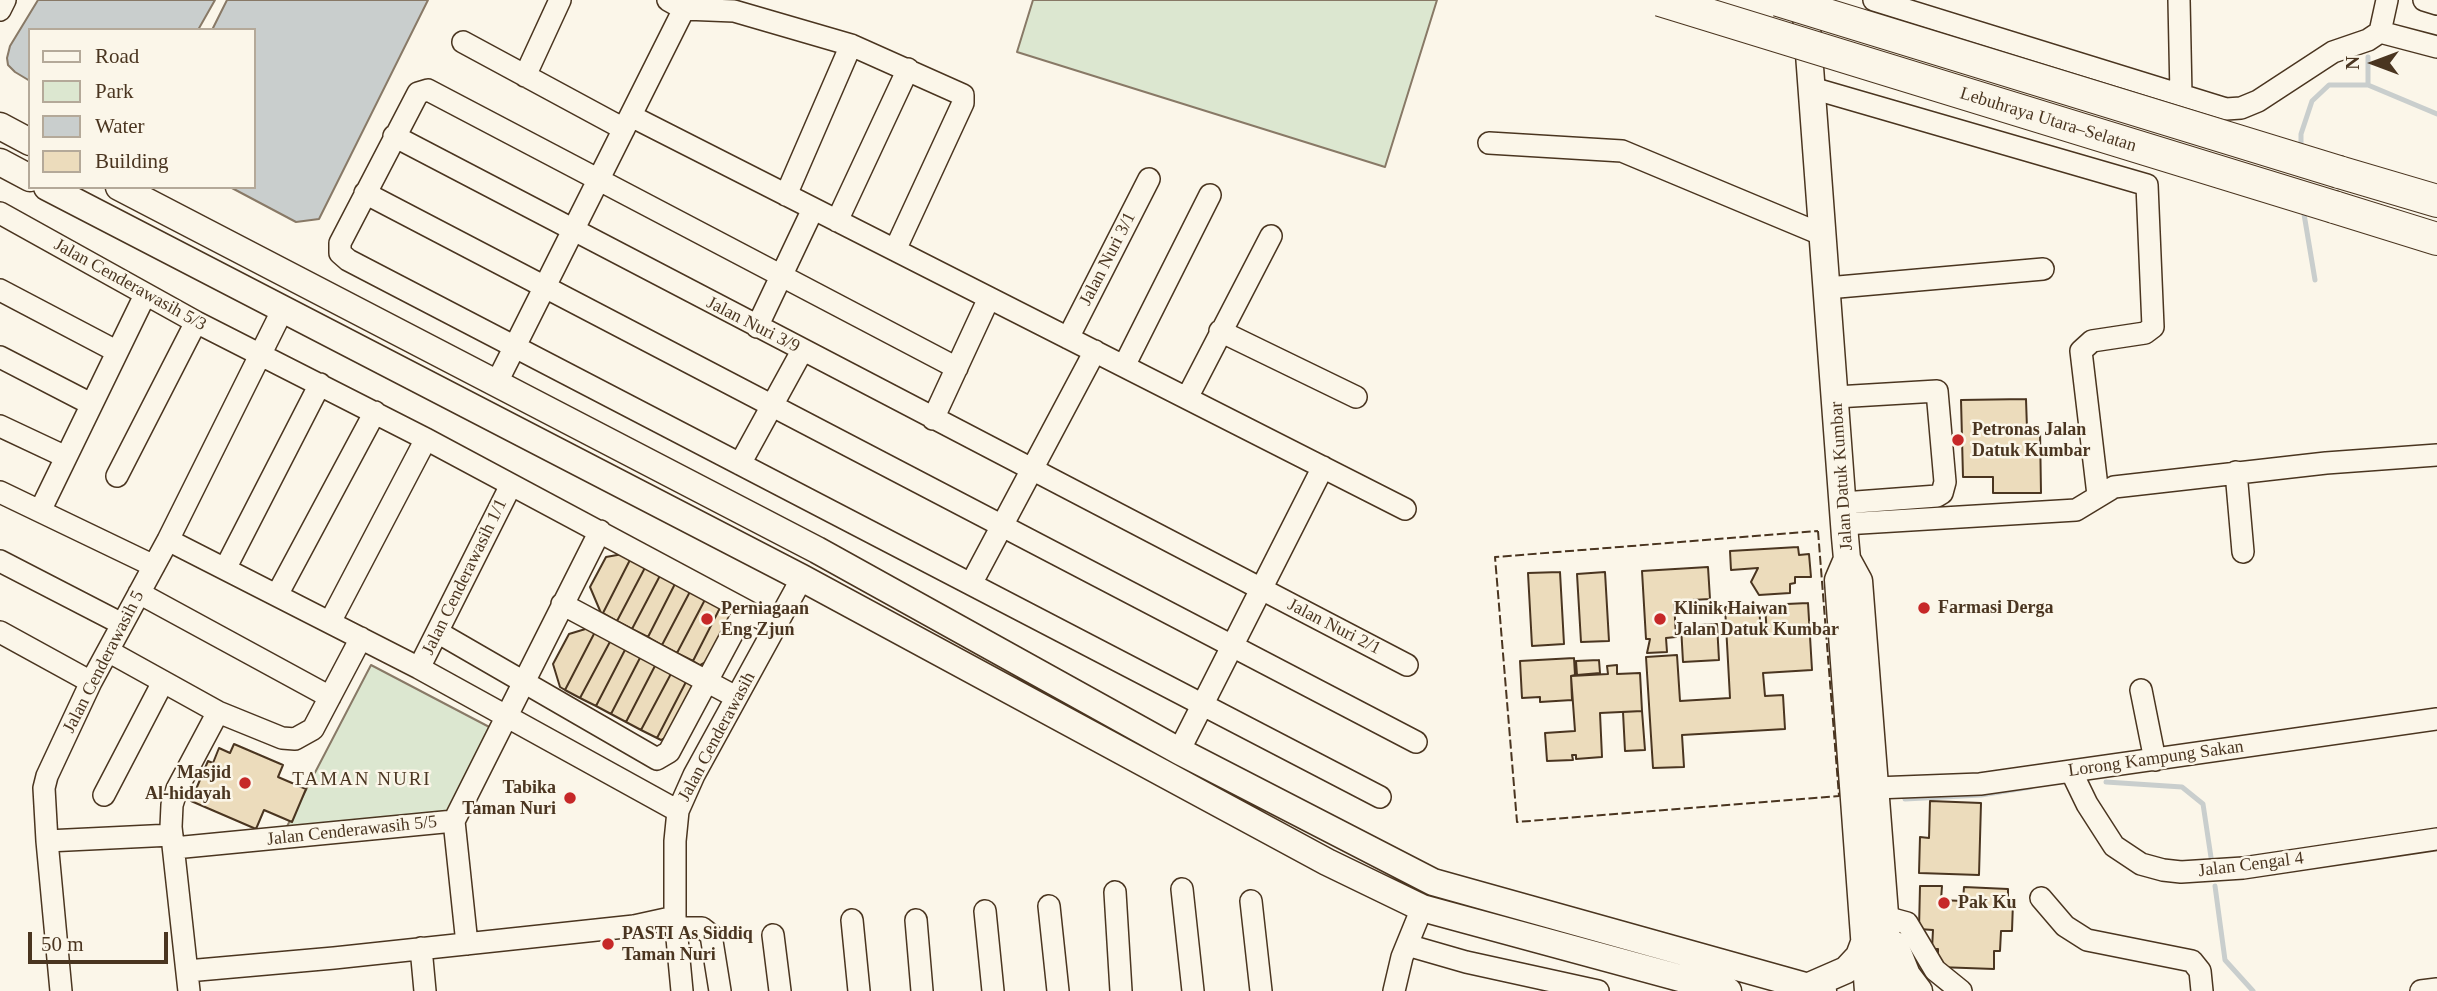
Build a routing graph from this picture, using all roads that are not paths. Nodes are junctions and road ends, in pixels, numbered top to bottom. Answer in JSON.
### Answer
{"nodes":[{"id":1,"x":5,"y":0,"type":"edge"},
{"id":2,"x":560,"y":0,"type":"edge"},
{"id":3,"x":1660,"y":0,"type":"edge"},
{"id":4,"x":1778,"y":0,"type":"edge"},
{"id":5,"x":1805,"y":0,"type":"edge"},
{"id":6,"x":1874,"y":0,"type":"edge"},
{"id":7,"x":2179,"y":0,"type":"edge"},
{"id":8,"x":2387,"y":0,"type":"edge"},
{"id":9,"x":2424,"y":0,"type":"edge"},
{"id":10,"x":676,"y":4,"type":"edge"},
{"id":11,"x":2437,"y":4,"type":"edge"},
{"id":12,"x":0,"y":10,"type":"edge"},
{"id":13,"x":2380,"y":32,"type":"junction"},
{"id":14,"x":463,"y":42,"type":"dead end"},
{"id":15,"x":851,"y":46,"type":"junction"},
{"id":16,"x":2437,"y":47,"type":"edge"},
{"id":17,"x":908,"y":69,"type":"junction"},
{"id":18,"x":526,"y":76,"type":"junction"},
{"id":19,"x":1812,"y":88,"type":"junction"},
{"id":20,"x":2181,"y":95,"type":"junction"},
{"id":21,"x":627,"y":122,"type":"junction"},
{"id":22,"x":0,"y":126,"type":"edge"},
{"id":23,"x":394,"y":136,"type":"junction"},
{"id":24,"x":28,"y":141,"type":"edge"},
{"id":25,"x":1489,"y":143,"type":"dead end"},
{"id":26,"x":0,"y":162,"type":"edge"},
{"id":27,"x":28,"y":177,"type":"edge"},
{"id":28,"x":598,"y":180,"type":"junction"},
{"id":29,"x":1149,"y":180,"type":"dead end"},
{"id":30,"x":51,"y":189,"type":"edge"},
{"id":31,"x":123,"y":189,"type":"edge"},
{"id":32,"x":365,"y":192,"type":"junction"},
{"id":33,"x":786,"y":195,"type":"junction"},
{"id":34,"x":1210,"y":195,"type":"dead end"},
{"id":35,"x":2437,"y":201,"type":"edge"},
{"id":36,"x":813,"y":209,"type":"junction"},
{"id":37,"x":0,"y":213,"type":"edge"},
{"id":38,"x":837,"y":221,"type":"junction"},
{"id":39,"x":572,"y":232,"type":"junction"},
{"id":40,"x":1823,"y":235,"type":"junction"},
{"id":41,"x":1270,"y":236,"type":"dead end"},
{"id":42,"x":2437,"y":239,"type":"edge"},
{"id":43,"x":895,"y":250,"type":"junction"},
{"id":44,"x":2043,"y":269,"type":"dead end"},
{"id":45,"x":782,"y":276,"type":"junction"},
{"id":46,"x":545,"y":286,"type":"junction"},
{"id":47,"x":1827,"y":288,"type":"junction"},
{"id":48,"x":0,"y":290,"type":"edge"},
{"id":49,"x":145,"y":295,"type":"junction"},
{"id":50,"x":989,"y":298,"type":"junction"},
{"id":51,"x":282,"y":311,"type":"junction"},
{"id":52,"x":196,"y":322,"type":"junction"},
{"id":53,"x":757,"y":327,"type":"junction"},
{"id":54,"x":1220,"y":331,"type":"junction"},
{"id":55,"x":1068,"y":338,"type":"junction"},
{"id":56,"x":514,"y":347,"type":"junction"},
{"id":57,"x":116,"y":351,"type":"junction"},
{"id":58,"x":802,"y":351,"type":"junction"},
{"id":59,"x":1095,"y":351,"type":"junction"},
{"id":60,"x":0,"y":356,"type":"edge"},
{"id":61,"x":261,"y":356,"type":"junction"},
{"id":62,"x":1124,"y":366,"type":"junction"},
{"id":63,"x":957,"y":368,"type":"junction"},
{"id":64,"x":320,"y":384,"type":"junction"},
{"id":65,"x":496,"y":384,"type":"junction"},
{"id":66,"x":1356,"y":397,"type":"dead end"},
{"id":67,"x":1836,"y":397,"type":"junction"},
{"id":68,"x":1187,"y":398,"type":"junction"},
{"id":69,"x":91,"y":404,"type":"junction"},
{"id":70,"x":772,"y":405,"type":"junction"},
{"id":71,"x":374,"y":412,"type":"junction"},
{"id":72,"x":933,"y":419,"type":"junction"},
{"id":73,"x":0,"y":426,"type":"edge"},
{"id":74,"x":426,"y":439,"type":"junction"},
{"id":75,"x":2437,"y":456,"type":"edge"},
{"id":76,"x":66,"y":457,"type":"junction"},
{"id":77,"x":740,"y":464,"type":"junction"},
{"id":78,"x":1323,"y":467,"type":"junction"},
{"id":79,"x":1032,"y":470,"type":"junction"},
{"id":80,"x":2236,"y":472,"type":"junction"},
{"id":81,"x":117,"y":476,"type":"dead end"},
{"id":82,"x":511,"y":485,"type":"junction"},
{"id":83,"x":0,"y":492,"type":"edge"},
{"id":84,"x":2098,"y":495,"type":"junction"},
{"id":85,"x":1405,"y":509,"type":"dead end"},
{"id":86,"x":40,"y":511,"type":"junction"},
{"id":87,"x":1844,"y":513,"type":"junction"},
{"id":88,"x":1002,"y":526,"type":"junction"},
{"id":89,"x":600,"y":531,"type":"junction"},
{"id":90,"x":168,"y":540,"type":"junction"},
{"id":91,"x":2243,"y":552,"type":"dead end"},
{"id":92,"x":0,"y":561,"type":"edge"},
{"id":93,"x":154,"y":566,"type":"junction"},
{"id":94,"x":225,"y":569,"type":"junction"},
{"id":95,"x":1843,"y":569,"type":"junction"},
{"id":96,"x":802,"y":578,"type":"junction"},
{"id":97,"x":971,"y":584,"type":"junction"},
{"id":98,"x":1261,"y":589,"type":"junction"},
{"id":99,"x":139,"y":593,"type":"junction"},
{"id":100,"x":277,"y":595,"type":"junction"},
{"id":101,"x":562,"y":604,"type":"junction"},
{"id":102,"x":745,"y":610,"type":"junction"},
{"id":103,"x":330,"y":622,"type":"junction"},
{"id":104,"x":122,"y":624,"type":"junction"},
{"id":105,"x":775,"y":626,"type":"junction"},
{"id":106,"x":0,"y":632,"type":"edge"},
{"id":107,"x":439,"y":633,"type":"junction"},
{"id":108,"x":361,"y":638,"type":"junction"},
{"id":109,"x":1232,"y":646,"type":"junction"},
{"id":110,"x":108,"y":651,"type":"junction"},
{"id":111,"x":1407,"y":665,"type":"dead end"},
{"id":112,"x":419,"y":668,"type":"junction"},
{"id":113,"x":706,"y":681,"type":"junction"},
{"id":114,"x":91,"y":682,"type":"junction"},
{"id":115,"x":163,"y":682,"type":"junction"},
{"id":116,"x":522,"y":682,"type":"junction"},
{"id":117,"x":2141,"y":690,"type":"dead end"},
{"id":118,"x":330,"y":697,"type":"junction"},
{"id":119,"x":736,"y":697,"type":"junction"},
{"id":120,"x":1203,"y":704,"type":"junction"},
{"id":121,"x":218,"y":712,"type":"junction"},
{"id":122,"x":507,"y":716,"type":"junction"},
{"id":123,"x":2437,"y":719,"type":"edge"},
{"id":124,"x":1416,"y":742,"type":"dead end"},
{"id":125,"x":1179,"y":751,"type":"junction"},
{"id":126,"x":643,"y":753,"type":"junction"},
{"id":127,"x":2155,"y":760,"type":"junction"},
{"id":128,"x":2071,"y":771,"type":"junction"},
{"id":129,"x":626,"y":782,"type":"junction"},
{"id":130,"x":1875,"y":788,"type":"junction"},
{"id":131,"x":104,"y":795,"type":"dead end"},
{"id":132,"x":1380,"y":797,"type":"dead end"},
{"id":133,"x":678,"y":811,"type":"junction"},
{"id":134,"x":454,"y":821,"type":"junction"},
{"id":135,"x":2437,"y":839,"type":"edge"},
{"id":136,"x":47,"y":841,"type":"junction"},
{"id":137,"x":173,"y":841,"type":"junction"},
{"id":138,"x":1182,"y":889,"type":"dead end"},
{"id":139,"x":1115,"y":892,"type":"dead end"},
{"id":140,"x":2041,"y":898,"type":"dead end"},
{"id":141,"x":1251,"y":901,"type":"dead end"},
{"id":142,"x":1049,"y":906,"type":"dead end"},
{"id":143,"x":1422,"y":908,"type":"junction"},
{"id":144,"x":985,"y":911,"type":"dead end"},
{"id":145,"x":1885,"y":917,"type":"junction"},
{"id":146,"x":852,"y":920,"type":"dead end"},
{"id":147,"x":916,"y":920,"type":"dead end"},
{"id":148,"x":675,"y":923,"type":"junction"},
{"id":149,"x":773,"y":935,"type":"dead end"},
{"id":150,"x":1865,"y":940,"type":"junction"},
{"id":151,"x":467,"y":944,"type":"junction"},
{"id":152,"x":1407,"y":945,"type":"junction"},
{"id":153,"x":421,"y":948,"type":"junction"},
{"id":154,"x":188,"y":981,"type":"edge"},
{"id":155,"x":1815,"y":989,"type":"edge"},
{"id":156,"x":2437,"y":989,"type":"edge"},
{"id":157,"x":61,"y":991,"type":"edge"},
{"id":158,"x":425,"y":991,"type":"edge"},
{"id":159,"x":682,"y":991,"type":"edge"},
{"id":160,"x":720,"y":991,"type":"edge"},
{"id":161,"x":780,"y":991,"type":"edge"},
{"id":162,"x":859,"y":991,"type":"edge"},
{"id":163,"x":922,"y":991,"type":"edge"},
{"id":164,"x":993,"y":991,"type":"edge"},
{"id":165,"x":1058,"y":991,"type":"edge"},
{"id":166,"x":1121,"y":991,"type":"edge"},
{"id":167,"x":1193,"y":991,"type":"edge"},
{"id":168,"x":1261,"y":991,"type":"edge"},
{"id":169,"x":1394,"y":991,"type":"edge"},
{"id":170,"x":1598,"y":991,"type":"edge"},
{"id":171,"x":1728,"y":991,"type":"edge"},
{"id":172,"x":1868,"y":991,"type":"edge"},
{"id":173,"x":1891,"y":991,"type":"edge"},
{"id":174,"x":1919,"y":991,"type":"edge"},
{"id":175,"x":1961,"y":991,"type":"edge"},
{"id":176,"x":2202,"y":991,"type":"edge"},
{"id":177,"x":2421,"y":991,"type":"edge"}],
"edges":[{"from":1,"to":12,"type":"street"},
{"from":2,"to":18,"type":"street"},
{"from":3,"to":42,"type":"highway","name":"Lebuhraya Utara–Selatan","bridge":true},
{"from":4,"to":35,"type":"highway","name":"Lebuhraya Utara–Selatan","bridge":true},
{"from":5,"to":19,"type":"main road","name":"Jalan Datuk Kumbar"},
{"from":6,"to":20,"type":"street"},
{"from":7,"to":20,"type":"street"},
{"from":8,"to":13,"type":"street"},
{"from":9,"to":11,"type":"street"},
{"from":10,"to":15,"type":"street"},
{"from":10,"to":21,"type":"street"},
{"from":13,"to":16,"type":"street"},
{"from":13,"to":20,"type":"street"},
{"from":14,"to":18,"type":"street"},
{"from":15,"to":17,"type":"street"},
{"from":15,"to":33,"type":"street"},
{"from":17,"to":38,"type":"street"},
{"from":17,"to":43,"type":"street"},
{"from":18,"to":21,"type":"street"},
{"from":19,"to":40,"type":"main road","name":"Jalan Datuk Kumbar"},
{"from":19,"to":84,"type":"street"},
{"from":21,"to":28,"type":"street"},
{"from":21,"to":33,"type":"street"},
{"from":22,"to":24,"type":"main road"},
{"from":23,"to":28,"type":"street"},
{"from":23,"to":32,"type":"street"},
{"from":23,"to":39,"type":"street","name":"Jalan Nuri 3/9"},
{"from":25,"to":40,"type":"street"},
{"from":26,"to":27,"type":"main road"},
{"from":28,"to":39,"type":"street"},
{"from":28,"to":45,"type":"street"},
{"from":29,"to":55,"type":"street","name":"Jalan Nuri 3/1"},
{"from":30,"to":51,"type":"main road"},
{"from":31,"to":65,"type":"main road"},
{"from":32,"to":46,"type":"street"},
{"from":32,"to":56,"type":"street"},
{"from":33,"to":36,"type":"street"},
{"from":34,"to":62,"type":"street"},
{"from":36,"to":38,"type":"street"},
{"from":36,"to":45,"type":"street"},
{"from":37,"to":49,"type":"street","name":"Jalan Cenderawasih 5/3"},
{"from":38,"to":43,"type":"street"},
{"from":39,"to":46,"type":"street"},
{"from":39,"to":53,"type":"street","name":"Jalan Nuri 3/9"},
{"from":40,"to":47,"type":"main road","name":"Jalan Datuk Kumbar"},
{"from":41,"to":54,"type":"street"},
{"from":43,"to":50,"type":"street"},
{"from":44,"to":47,"type":"street"},
{"from":45,"to":53,"type":"street"},
{"from":45,"to":63,"type":"street"},
{"from":46,"to":56,"type":"street"},
{"from":46,"to":70,"type":"street"},
{"from":47,"to":67,"type":"main road","name":"Jalan Datuk Kumbar"},
{"from":48,"to":57,"type":"street"},
{"from":49,"to":52,"type":"street","name":"Jalan Cenderawasih 5/3"},
{"from":49,"to":57,"type":"street"},
{"from":50,"to":55,"type":"street"},
{"from":50,"to":63,"type":"street"},
{"from":51,"to":61,"type":"street","name":"Jalan Cenderawasih 5"},
{"from":51,"to":96,"type":"main road"},
{"from":52,"to":61,"type":"street","name":"Jalan Cenderawasih 5/3"},
{"from":52,"to":81,"type":"street"},
{"from":53,"to":58,"type":"street","name":"Jalan Nuri 3/9"},
{"from":54,"to":66,"type":"street"},
{"from":54,"to":68,"type":"street"},
{"from":55,"to":59,"type":"street"},
{"from":56,"to":65,"type":"street"},
{"from":56,"to":77,"type":"street"},
{"from":57,"to":69,"type":"street"},
{"from":58,"to":70,"type":"street"},
{"from":58,"to":72,"type":"street","name":"Jalan Nuri 3/9"},
{"from":59,"to":62,"type":"street"},
{"from":59,"to":79,"type":"street"},
{"from":60,"to":69,"type":"street"},
{"from":61,"to":64,"type":"street","name":"Jalan Cenderawasih 5/3"},
{"from":61,"to":90,"type":"street","name":"Jalan Cenderawasih 5"},
{"from":62,"to":68,"type":"street"},
{"from":63,"to":72,"type":"street"},
{"from":64,"to":71,"type":"street","name":"Jalan Cenderawasih 5/3"},
{"from":64,"to":94,"type":"street"},
{"from":65,"to":125,"type":"main road"},
{"from":67,"to":87,"type":"main road","name":"Jalan Datuk Kumbar"},
{"from":67,"to":87,"type":"street"},
{"from":68,"to":78,"type":"street"},
{"from":69,"to":76,"type":"street"},
{"from":70,"to":77,"type":"street"},
{"from":70,"to":88,"type":"street"},
{"from":71,"to":74,"type":"street","name":"Jalan Cenderawasih 5/3"},
{"from":71,"to":100,"type":"street"},
{"from":72,"to":79,"type":"street","name":"Jalan Nuri 3/9"},
{"from":73,"to":76,"type":"street"},
{"from":74,"to":82,"type":"street","name":"Jalan Cenderawasih 5/3"},
{"from":74,"to":103,"type":"street"},
{"from":75,"to":80,"type":"street"},
{"from":76,"to":86,"type":"street"},
{"from":77,"to":97,"type":"street"},
{"from":78,"to":85,"type":"street"},
{"from":78,"to":98,"type":"street"},
{"from":79,"to":88,"type":"street"},
{"from":79,"to":98,"type":"street","name":"Jalan Nuri 2/1"},
{"from":80,"to":84,"type":"street"},
{"from":80,"to":91,"type":"street"},
{"from":82,"to":89,"type":"street","name":"Jalan Cenderawasih 5/3"},
{"from":82,"to":107,"type":"street","name":"Jalan Cenderawasih 1/1"},
{"from":83,"to":86,"type":"street"},
{"from":84,"to":87,"type":"street"},
{"from":86,"to":93,"type":"street"},
{"from":87,"to":95,"type":"main road","name":"Jalan Datuk Kumbar"},
{"from":88,"to":97,"type":"street"},
{"from":88,"to":109,"type":"street"},
{"from":89,"to":101,"type":"street","name":"Jalan Cenderawasih 5/5"},
{"from":89,"to":102,"type":"street","name":"Jalan Cenderawasih 5/3"},
{"from":90,"to":93,"type":"street","name":"Jalan Cenderawasih 5"},
{"from":90,"to":94,"type":"street"},
{"from":92,"to":104,"type":"street"},
{"from":93,"to":99,"type":"street","name":"Jalan Cenderawasih 5"},
{"from":94,"to":100,"type":"street"},
{"from":95,"to":130,"type":"main road","name":"Jalan Datuk Kumbar"},
{"from":95,"to":150,"type":"main road","name":"Jalan Datuk Kumbar"},
{"from":96,"to":105,"type":"street","name":"Jalan Cenderawasih"},
{"from":96,"to":143,"type":"main road"},
{"from":97,"to":120,"type":"street"},
{"from":98,"to":109,"type":"street"},
{"from":98,"to":111,"type":"street","name":"Jalan Nuri 2/1"},
{"from":99,"to":104,"type":"street","name":"Jalan Cenderawasih 5"},
{"from":99,"to":118,"type":"street"},
{"from":100,"to":103,"type":"street"},
{"from":101,"to":113,"type":"street"},
{"from":101,"to":116,"type":"street","name":"Jalan Cenderawasih 5/5"},
{"from":102,"to":105,"type":"street","name":"Jalan Cenderawasih 5/3"},
{"from":102,"to":113,"type":"street"},
{"from":103,"to":108,"type":"street"},
{"from":104,"to":110,"type":"street","name":"Jalan Cenderawasih 5"},
{"from":105,"to":119,"type":"street","name":"Jalan Cenderawasih"},
{"from":106,"to":114,"type":"street"},
{"from":107,"to":112,"type":"street","name":"Jalan Cenderawasih 1/1"},
{"from":107,"to":116,"type":"street"},
{"from":108,"to":112,"type":"street"},
{"from":108,"to":118,"type":"street"},
{"from":109,"to":120,"type":"street"},
{"from":109,"to":124,"type":"street"},
{"from":110,"to":114,"type":"street","name":"Jalan Cenderawasih 5"},
{"from":110,"to":115,"type":"street"},
{"from":112,"to":122,"type":"street"},
{"from":113,"to":119,"type":"street"},
{"from":113,"to":126,"type":"street"},
{"from":114,"to":136,"type":"street","name":"Jalan Cenderawasih 5"},
{"from":115,"to":121,"type":"street"},
{"from":115,"to":131,"type":"street"},
{"from":116,"to":122,"type":"street","name":"Jalan Cenderawasih 5/5"},
{"from":116,"to":126,"type":"street"},
{"from":117,"to":127,"type":"street"},
{"from":118,"to":121,"type":"street"},
{"from":119,"to":133,"type":"street","name":"Jalan Cenderawasih"},
{"from":120,"to":125,"type":"street"},
{"from":120,"to":132,"type":"street"},
{"from":121,"to":137,"type":"street"},
{"from":122,"to":129,"type":"street"},
{"from":122,"to":134,"type":"street","name":"Jalan Cenderawasih 5/5"},
{"from":123,"to":127,"type":"street","name":"Lorong Kampung Sakan"},
{"from":125,"to":155,"type":"main road"},
{"from":126,"to":129,"type":"street"},
{"from":127,"to":128,"type":"street","name":"Lorong Kampung Sakan"},
{"from":128,"to":130,"type":"street","name":"Lorong Kampung Sakan"},
{"from":128,"to":135,"type":"street","name":"Jalan Cengal 4"},
{"from":129,"to":133,"type":"street"},
{"from":130,"to":145,"type":"main road","name":"Jalan Datuk Kumbar"},
{"from":133,"to":148,"type":"street","name":"Jalan Cenderawasih"},
{"from":134,"to":137,"type":"street","name":"Jalan Cenderawasih 5/5"},
{"from":134,"to":151,"type":"street"},
{"from":136,"to":137,"type":"street","name":"Jalan Cenderawasih 5/5"},
{"from":136,"to":157,"type":"street","name":"Jalan Cenderawasih 5"},
{"from":137,"to":154,"type":"street"},
{"from":138,"to":167,"type":"street"},
{"from":139,"to":166,"type":"street"},
{"from":140,"to":176,"type":"street"},
{"from":141,"to":168,"type":"street"},
{"from":142,"to":165,"type":"street"},
{"from":143,"to":152,"type":"street"},
{"from":143,"to":171,"type":"main road"},
{"from":144,"to":164,"type":"street"},
{"from":145,"to":173,"type":"main road","name":"Jalan Datuk Kumbar"},
{"from":145,"to":174,"type":"main road"},
{"from":145,"to":175,"type":"street"},
{"from":146,"to":162,"type":"street"},
{"from":147,"to":163,"type":"street"},
{"from":148,"to":151,"type":"street"},
{"from":148,"to":159,"type":"street","name":"Jalan Cenderawasih"},
{"from":148,"to":160,"type":"street"},
{"from":149,"to":161,"type":"street"},
{"from":150,"to":155,"type":"main road"},
{"from":150,"to":172,"type":"main road","name":"Jalan Datuk Kumbar"},
{"from":151,"to":153,"type":"street"},
{"from":152,"to":169,"type":"street"},
{"from":152,"to":170,"type":"street"},
{"from":153,"to":154,"type":"street"},
{"from":153,"to":158,"type":"street"},
{"from":156,"to":177,"type":"street"}]}
